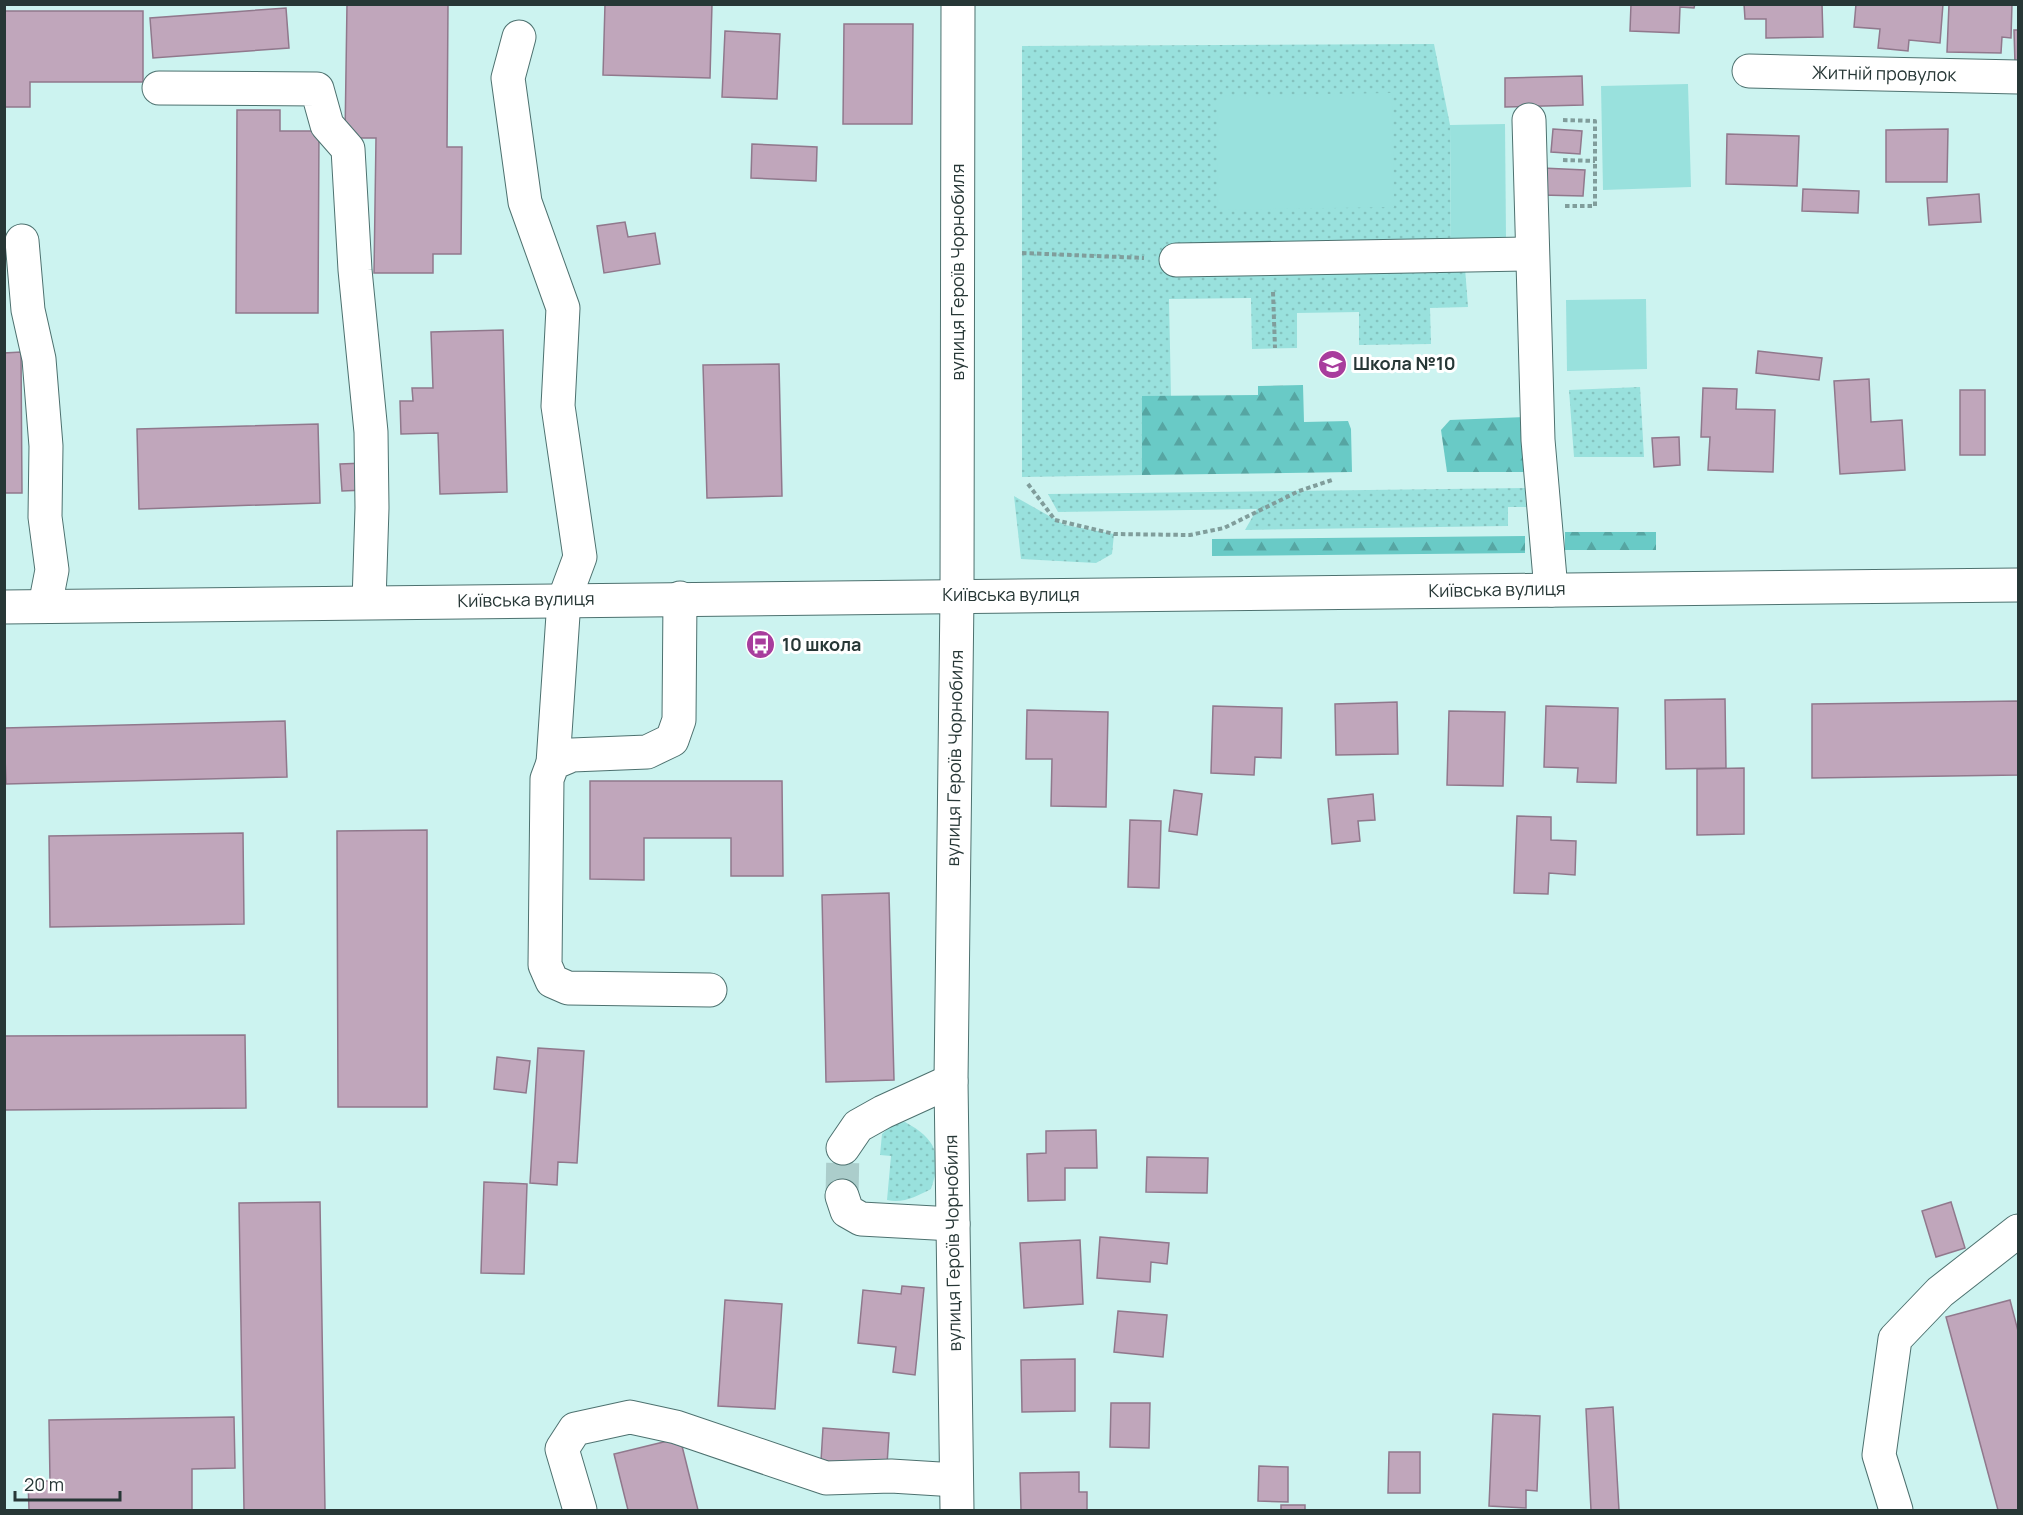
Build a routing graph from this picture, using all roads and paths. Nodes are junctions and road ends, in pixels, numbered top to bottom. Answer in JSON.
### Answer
{"nodes":[{"id":1,"x":958,"y":4,"type":"edge"},
{"id":2,"x":519,"y":37,"type":"dead end"},
{"id":3,"x":1749,"y":71,"type":"dead end"},
{"id":4,"x":2019,"y":77,"type":"edge"},
{"id":5,"x":159,"y":88,"type":"dead end"},
{"id":6,"x":1529,"y":120,"type":"joint"},
{"id":7,"x":1530,"y":206,"type":"junction"},
{"id":8,"x":22,"y":242,"type":"dead end"},
{"id":9,"x":1022,"y":253,"type":"dead end"},
{"id":10,"x":1531,"y":254,"type":"junction"},
{"id":11,"x":1271,"y":258,"type":"junction"},
{"id":12,"x":1176,"y":260,"type":"joint"},
{"id":13,"x":1275,"y":348,"type":"dead end"},
{"id":14,"x":1332,"y":480,"type":"dead end"},
{"id":15,"x":1028,"y":484,"type":"dead end"},
{"id":16,"x":2019,"y":585,"type":"edge"},
{"id":17,"x":1551,"y":590,"type":"junction"},
{"id":18,"x":957,"y":596,"type":"junction"},
{"id":19,"x":680,"y":598,"type":"junction"},
{"id":20,"x":564,"y":600,"type":"junction"},
{"id":21,"x":369,"y":602,"type":"junction"},
{"id":22,"x":45,"y":606,"type":"junction"},
{"id":23,"x":4,"y":607,"type":"edge"},
{"id":24,"x":553,"y":763,"type":"junction"},
{"id":25,"x":710,"y":990,"type":"dead end"},
{"id":26,"x":951,"y":1081,"type":"junction"},
{"id":27,"x":843,"y":1148,"type":"tunnel mouth"},
{"id":28,"x":842,"y":1196,"type":"tunnel mouth"},
{"id":29,"x":953,"y":1224,"type":"junction"},
{"id":30,"x":2019,"y":1231,"type":"edge"},
{"id":31,"x":956,"y":1495,"type":"edge"},
{"id":32,"x":580,"y":1510,"type":"edge"},
{"id":33,"x":1896,"y":1510,"type":"edge"}],
"edges":[{"from":1,"to":18,"type":"street","name":"вулиця Героїв Чорнобиля"},
{"from":2,"to":20,"type":"street"},
{"from":3,"to":4,"type":"street","name":"Житній провулок"},
{"from":5,"to":21,"type":"street"},
{"from":6,"to":7,"type":"street"},
{"from":6,"to":7,"type":"path"},
{"from":7,"to":10,"type":"street"},
{"from":8,"to":22,"type":"street"},
{"from":9,"to":12,"type":"path"},
{"from":10,"to":11,"type":"street"},
{"from":10,"to":17,"type":"street"},
{"from":11,"to":12,"type":"street"},
{"from":11,"to":13,"type":"path"},
{"from":14,"to":15,"type":"path"},
{"from":16,"to":17,"type":"street","name":"Київська вулиця"},
{"from":17,"to":18,"type":"street","name":"Київська вулиця"},
{"from":18,"to":19,"type":"street","name":"Київська вулиця"},
{"from":18,"to":26,"type":"street","name":"вулиця Героїв Чорнобиля"},
{"from":19,"to":20,"type":"street","name":"Київська вулиця"},
{"from":19,"to":24,"type":"street"},
{"from":20,"to":21,"type":"street","name":"Київська вулиця"},
{"from":20,"to":24,"type":"street"},
{"from":21,"to":22,"type":"street","name":"Київська вулиця"},
{"from":22,"to":23,"type":"street","name":"Київська вулиця"},
{"from":24,"to":25,"type":"street"},
{"from":26,"to":27,"type":"street"},
{"from":26,"to":29,"type":"street","name":"вулиця Героїв Чорнобиля"},
{"from":28,"to":29,"type":"street"},
{"from":29,"to":31,"type":"street","name":"вулиця Героїв Чорнобиля"},
{"from":30,"to":33,"type":"street"},
{"from":31,"to":32,"type":"street"}]}
